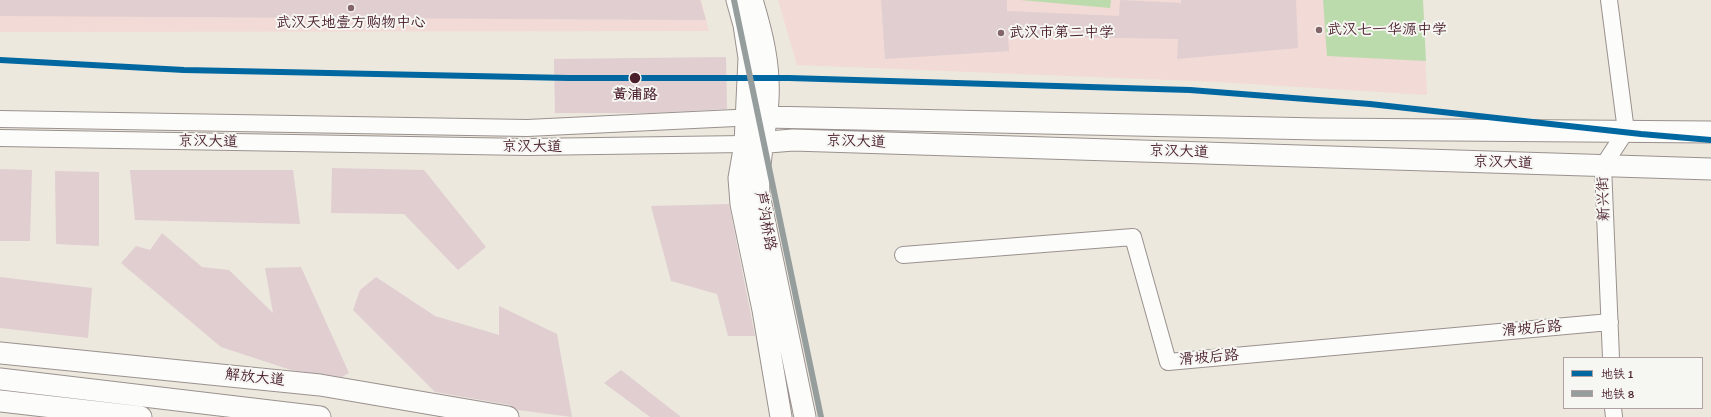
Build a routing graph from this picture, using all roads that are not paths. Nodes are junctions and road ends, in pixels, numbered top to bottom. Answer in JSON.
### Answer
{"nodes":[{"id":1,"x":737,"y":0,"type":"edge"},
{"id":2,"x":752,"y":0,"type":"edge"},
{"id":3,"x":1609,"y":0,"type":"edge"},
{"id":4,"x":756,"y":117,"type":"junction"},
{"id":5,"x":0,"y":119,"type":"edge"},
{"id":6,"x":1626,"y":131,"type":"junction"},
{"id":7,"x":1711,"y":132,"type":"edge"},
{"id":8,"x":0,"y":138,"type":"edge"},
{"id":9,"x":753,"y":143,"type":"junction"},
{"id":10,"x":1603,"y":166,"type":"junction"},
{"id":11,"x":1711,"y":169,"type":"edge"},
{"id":12,"x":903,"y":255,"type":"dead end"},
{"id":13,"x":1610,"y":322,"type":"junction"},
{"id":14,"x":0,"y":353,"type":"edge"},
{"id":15,"x":1611,"y":357,"type":"edge"},
{"id":16,"x":0,"y":378,"type":"edge"},
{"id":17,"x":0,"y":401,"type":"edge"},
{"id":18,"x":141,"y":417,"type":"edge"},
{"id":19,"x":320,"y":417,"type":"edge"},
{"id":20,"x":508,"y":417,"type":"edge"},
{"id":21,"x":781,"y":417,"type":"edge"},
{"id":22,"x":805,"y":417,"type":"edge"}],
"edges":[{"from":1,"to":4,"type":"main road","name":"芦沟桥路"},
{"from":2,"to":4,"type":"main road","name":"芦沟桥路"},
{"from":3,"to":6,"type":"street"},
{"from":4,"to":5,"type":"street","name":"京汉大道"},
{"from":4,"to":6,"type":"main road","name":"京汉大道"},
{"from":4,"to":9,"type":"main road","name":"芦沟桥路"},
{"from":6,"to":7,"type":"main road","name":"京汉大道"},
{"from":6,"to":10,"type":"street","name":"新兴街"},
{"from":8,"to":9,"type":"street","name":"京汉大道"},
{"from":9,"to":10,"type":"main road","name":"京汉大道"},
{"from":9,"to":21,"type":"main road","name":"芦沟桥路"},
{"from":9,"to":22,"type":"main road","name":"芦沟桥路"},
{"from":10,"to":11,"type":"main road","name":"京汉大道"},
{"from":10,"to":13,"type":"street","name":"新兴街"},
{"from":12,"to":13,"type":"street","name":"滑坡后路"},
{"from":13,"to":15,"type":"street","name":"新兴街"},
{"from":14,"to":20,"type":"main road","name":"解放大道"},
{"from":16,"to":19,"type":"main road","name":"解放大道"},
{"from":17,"to":18,"type":"main road"}]}
